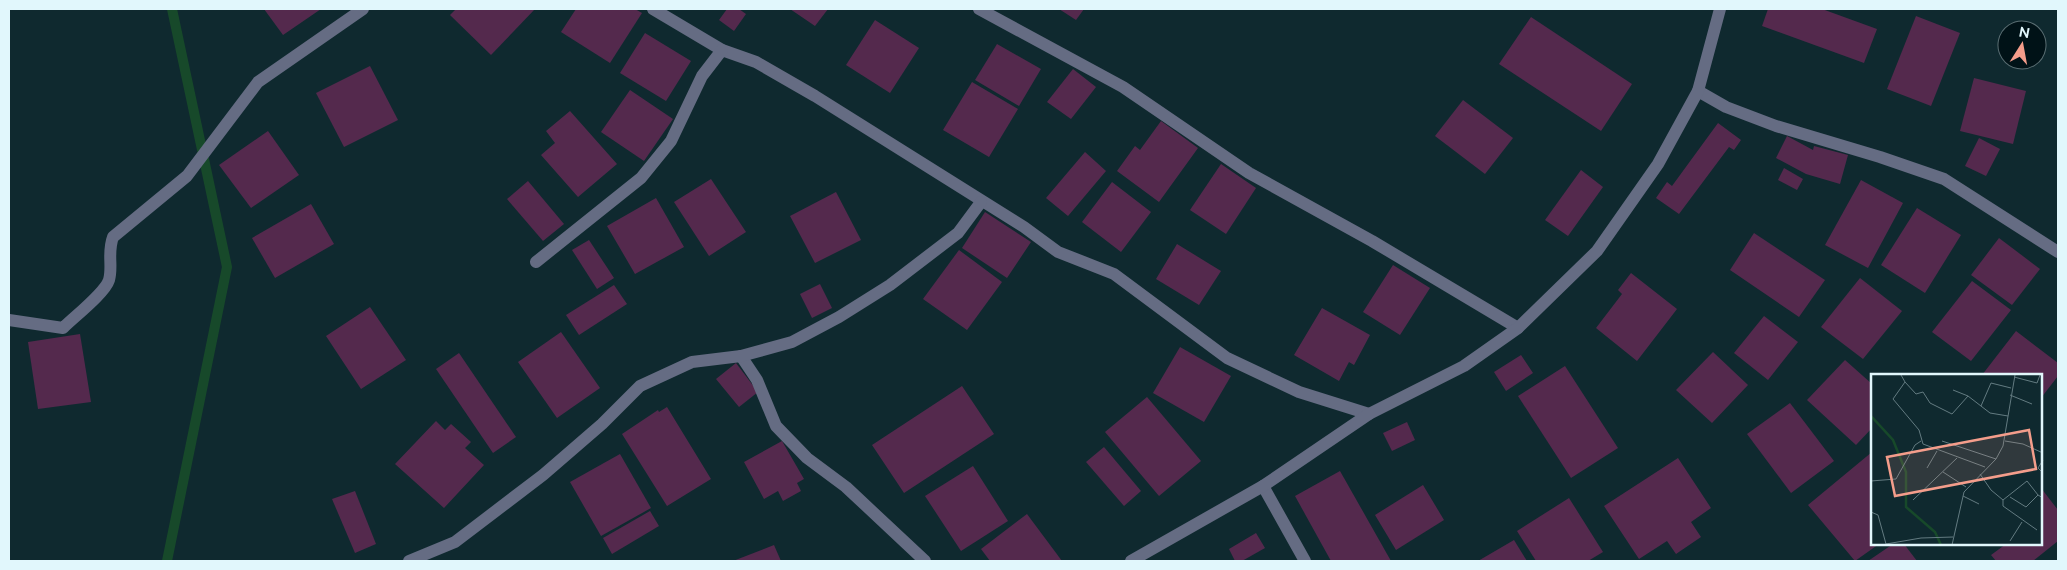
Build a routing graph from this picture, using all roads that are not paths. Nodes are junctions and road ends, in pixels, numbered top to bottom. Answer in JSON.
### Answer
{"nodes":[{"id":1,"x":363,"y":9,"type":"edge"},
{"id":2,"x":653,"y":9,"type":"edge"},
{"id":3,"x":979,"y":9,"type":"edge"},
{"id":4,"x":1720,"y":9,"type":"edge"},
{"id":5,"x":722,"y":50,"type":"junction"},
{"id":6,"x":1698,"y":91,"type":"junction"},
{"id":7,"x":981,"y":202,"type":"junction"},
{"id":8,"x":2058,"y":252,"type":"edge"},
{"id":9,"x":536,"y":262,"type":"dead end"},
{"id":10,"x":9,"y":320,"type":"edge"},
{"id":11,"x":1518,"y":328,"type":"junction"},
{"id":12,"x":740,"y":356,"type":"junction"},
{"id":13,"x":1370,"y":414,"type":"junction"},
{"id":14,"x":1264,"y":486,"type":"junction"},
{"id":15,"x":409,"y":561,"type":"edge"},
{"id":16,"x":926,"y":561,"type":"edge"},
{"id":17,"x":1131,"y":561,"type":"edge"},
{"id":18,"x":1305,"y":561,"type":"edge"}],
"edges":[{"from":1,"to":10,"type":"street"},
{"from":2,"to":5,"type":"street"},
{"from":3,"to":11,"type":"street"},
{"from":4,"to":6,"type":"street"},
{"from":5,"to":7,"type":"street"},
{"from":5,"to":9,"type":"street"},
{"from":6,"to":8,"type":"street"},
{"from":6,"to":11,"type":"street"},
{"from":7,"to":12,"type":"street"},
{"from":7,"to":13,"type":"street"},
{"from":11,"to":13,"type":"street"},
{"from":12,"to":15,"type":"street"},
{"from":12,"to":16,"type":"street"},
{"from":13,"to":14,"type":"street"},
{"from":14,"to":17,"type":"street"},
{"from":14,"to":18,"type":"street"}]}
